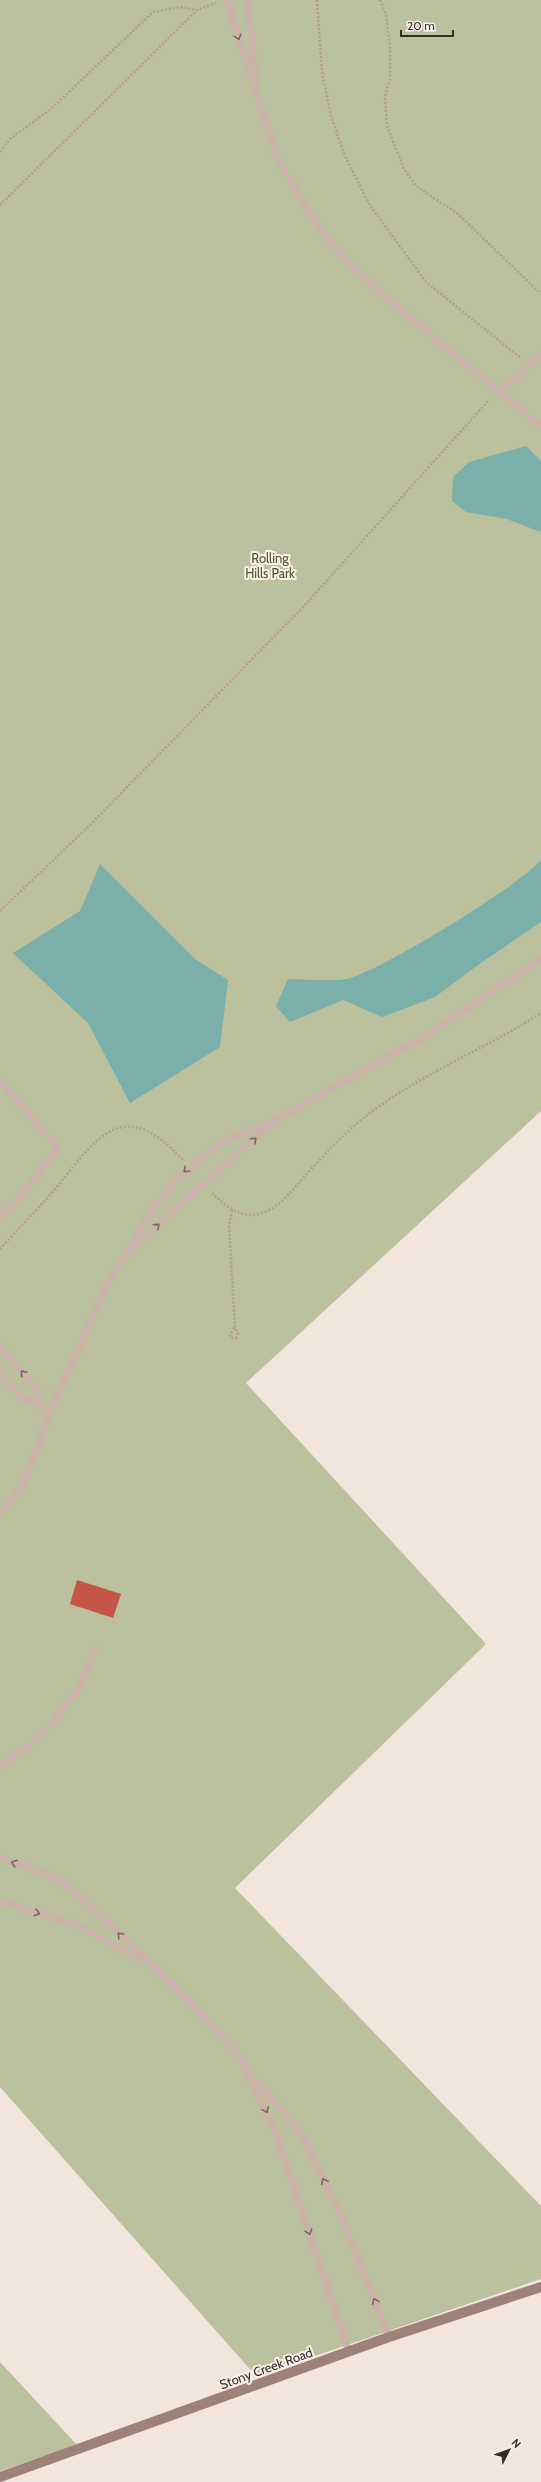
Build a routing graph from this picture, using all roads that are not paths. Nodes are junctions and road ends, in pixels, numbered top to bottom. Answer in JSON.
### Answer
{"nodes":[{"id":1,"x":227,"y":0,"type":"edge"},
{"id":2,"x":248,"y":0,"type":"edge"},
{"id":3,"x":257,"y":96,"type":"junction"},
{"id":4,"x":541,"y":354,"type":"edge"},
{"id":5,"x":499,"y":393,"type":"junction"},
{"id":6,"x":541,"y":426,"type":"edge"},
{"id":7,"x":541,"y":960,"type":"edge"},
{"id":8,"x":0,"y":1081,"type":"edge"},
{"id":9,"x":274,"y":1121,"type":"junction"},
{"id":10,"x":0,"y":1217,"type":"edge"},
{"id":11,"x":128,"y":1252,"type":"junction"},
{"id":12,"x":0,"y":1347,"type":"edge"},
{"id":13,"x":0,"y":1373,"type":"edge"},
{"id":14,"x":38,"y":1402,"type":"junction"},
{"id":15,"x":50,"y":1414,"type":"junction"},
{"id":16,"x":0,"y":1515,"type":"edge"},
{"id":17,"x":96,"y":1647,"type":"dead end"},
{"id":18,"x":0,"y":1766,"type":"edge"},
{"id":19,"x":0,"y":1858,"type":"edge"},
{"id":20,"x":0,"y":1901,"type":"edge"},
{"id":21,"x":148,"y":1963,"type":"junction"},
{"id":22,"x":250,"y":2074,"type":"junction"},
{"id":23,"x":541,"y":2287,"type":"edge"},
{"id":24,"x":389,"y":2337,"type":"junction"},
{"id":25,"x":349,"y":2352,"type":"junction"},
{"id":26,"x":0,"y":2477,"type":"edge"}],
"edges":[{"from":1,"to":3,"type":"lane","one_way":true},
{"from":2,"to":3,"type":"lane"},
{"from":3,"to":5,"type":"lane"},
{"from":4,"to":5,"type":"lane"},
{"from":5,"to":6,"type":"lane"},
{"from":7,"to":9,"type":"lane"},
{"from":8,"to":10,"type":"lane"},
{"from":11,"to":9,"type":"lane","one_way":true},
{"from":9,"to":11,"type":"lane","one_way":true},
{"from":11,"to":15,"type":"lane"},
{"from":14,"to":12,"type":"lane","one_way":true},
{"from":13,"to":14,"type":"lane"},
{"from":14,"to":15,"type":"lane"},
{"from":15,"to":16,"type":"lane"},
{"from":17,"to":18,"type":"lane"},
{"from":21,"to":19,"type":"lane","one_way":true},
{"from":20,"to":21,"type":"lane","one_way":true},
{"from":21,"to":22,"type":"lane"},
{"from":24,"to":22,"type":"lane","one_way":true},
{"from":22,"to":25,"type":"lane","one_way":true},
{"from":23,"to":24,"type":"main road","name":"Stony Creek Road"},
{"from":24,"to":25,"type":"main road","name":"Stony Creek Road"},
{"from":25,"to":26,"type":"main road","name":"Stony Creek Road"}]}
